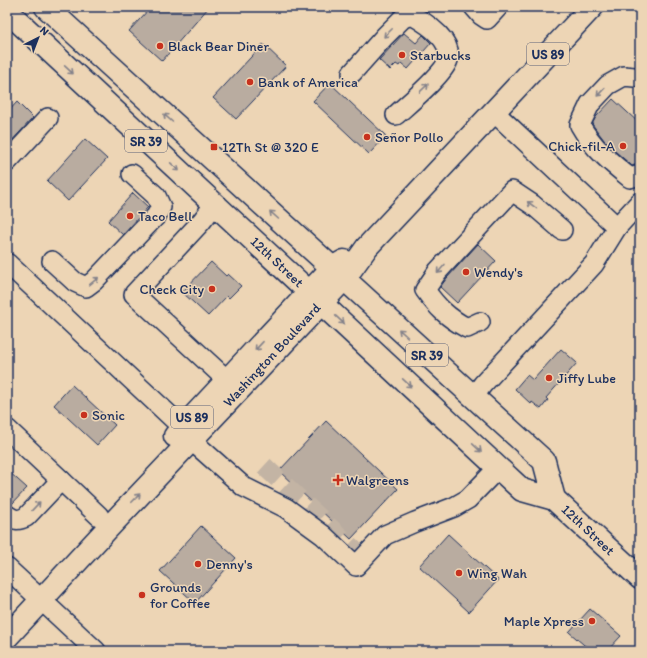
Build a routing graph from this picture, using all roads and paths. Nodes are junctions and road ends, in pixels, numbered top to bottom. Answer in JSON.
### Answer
{"nodes":[{"id":1,"x":46,"y":7,"type":"edge"},
{"id":2,"x":474,"y":7,"type":"edge"},
{"id":3,"x":498,"y":7,"type":"edge"},
{"id":4,"x":592,"y":7,"type":"edge"},
{"id":5,"x":7,"y":11,"type":"edge"},
{"id":6,"x":352,"y":73,"type":"dead end"},
{"id":7,"x":634,"y":77,"type":"dead end"},
{"id":8,"x":494,"y":112,"type":"junction"},
{"id":9,"x":396,"y":115,"type":"dead end"},
{"id":10,"x":48,"y":118,"type":"dead end"},
{"id":11,"x":7,"y":162,"type":"edge"},
{"id":12,"x":132,"y":174,"type":"dead end"},
{"id":13,"x":640,"y":175,"type":"edge"},
{"id":14,"x":640,"y":202,"type":"edge"},
{"id":15,"x":215,"y":204,"type":"junction"},
{"id":16,"x":618,"y":227,"type":"junction"},
{"id":17,"x":562,"y":230,"type":"dead end"},
{"id":18,"x":52,"y":261,"type":"dead end"},
{"id":19,"x":7,"y":263,"type":"edge"},
{"id":20,"x":338,"y":273,"type":"junction"},
{"id":21,"x":315,"y":298,"type":"junction"},
{"id":22,"x":480,"y":322,"type":"dead end"},
{"id":23,"x":227,"y":380,"type":"junction"},
{"id":24,"x":473,"y":397,"type":"junction"},
{"id":25,"x":7,"y":429,"type":"edge"},
{"id":26,"x":187,"y":434,"type":"junction"},
{"id":27,"x":498,"y":468,"type":"junction"},
{"id":28,"x":61,"y":480,"type":"junction"},
{"id":29,"x":554,"y":499,"type":"junction"},
{"id":30,"x":7,"y":515,"type":"edge"},
{"id":31,"x":99,"y":516,"type":"junction"},
{"id":32,"x":7,"y":568,"type":"edge"},
{"id":33,"x":640,"y":578,"type":"edge"},
{"id":34,"x":41,"y":600,"type":"junction"},
{"id":35,"x":7,"y":637,"type":"edge"},
{"id":36,"x":96,"y":651,"type":"edge"}],
"edges":[{"from":20,"to":1,"type":"main road","name":"12th Street","number":"SR 39","one_way":true},
{"from":2,"to":3,"type":"street"},
{"from":4,"to":8,"type":"main road","name":"Washington Boulevard","number":"US 89"},
{"from":5,"to":15,"type":"main road","name":"12th Street","number":"SR 39","one_way":true},
{"from":9,"to":6,"type":"street","one_way":true},
{"from":7,"to":13,"type":"street","one_way":true},
{"from":8,"to":16,"type":"street"},
{"from":8,"to":20,"type":"main road","name":"Washington Boulevard","number":"US 89"},
{"from":10,"to":11,"type":"street"},
{"from":18,"to":12,"type":"street","one_way":true},
{"from":14,"to":16,"type":"street"},
{"from":15,"to":21,"type":"main road","name":"12th Street","number":"SR 39"},
{"from":15,"to":23,"type":"street"},
{"from":16,"to":24,"type":"street"},
{"from":17,"to":22,"type":"street","one_way":true},
{"from":19,"to":26,"type":"street"},
{"from":20,"to":21,"type":"main road","name":"Washington Boulevard","number":"US 89"},
{"from":24,"to":20,"type":"main road","name":"12th Street","number":"SR 39","one_way":true},
{"from":21,"to":23,"type":"main road","name":"Washington Boulevard","number":"US 89","one_way":true},
{"from":21,"to":26,"type":"main road","name":"Washington Boulevard","number":"US 89"},
{"from":21,"to":27,"type":"main road","name":"12th Street","number":"SR 39","one_way":true},
{"from":23,"to":26,"type":"main road","name":"Washington Boulevard","number":"US 89"},
{"from":24,"to":29,"type":"main road","name":"12th Street","number":"SR 39"},
{"from":25,"to":28,"type":"street"},
{"from":26,"to":27,"type":"street"},
{"from":26,"to":31,"type":"main road","name":"Washington Boulevard","number":"US 89"},
{"from":34,"to":26,"type":"main road","name":"Washington Boulevard","number":"US 89","one_way":true},
{"from":27,"to":29,"type":"main road","name":"12th Street","number":"SR 39"},
{"from":30,"to":28,"type":"street","one_way":true},
{"from":28,"to":31,"type":"street"},
{"from":29,"to":33,"type":"main road","name":"12th Street","number":"SR 39"},
{"from":31,"to":34,"type":"main road","name":"Washington Boulevard","number":"US 89"},
{"from":32,"to":34,"type":"street"},
{"from":34,"to":35,"type":"main road","name":"Washington Boulevard","number":"US 89"},
{"from":34,"to":36,"type":"street"}]}
